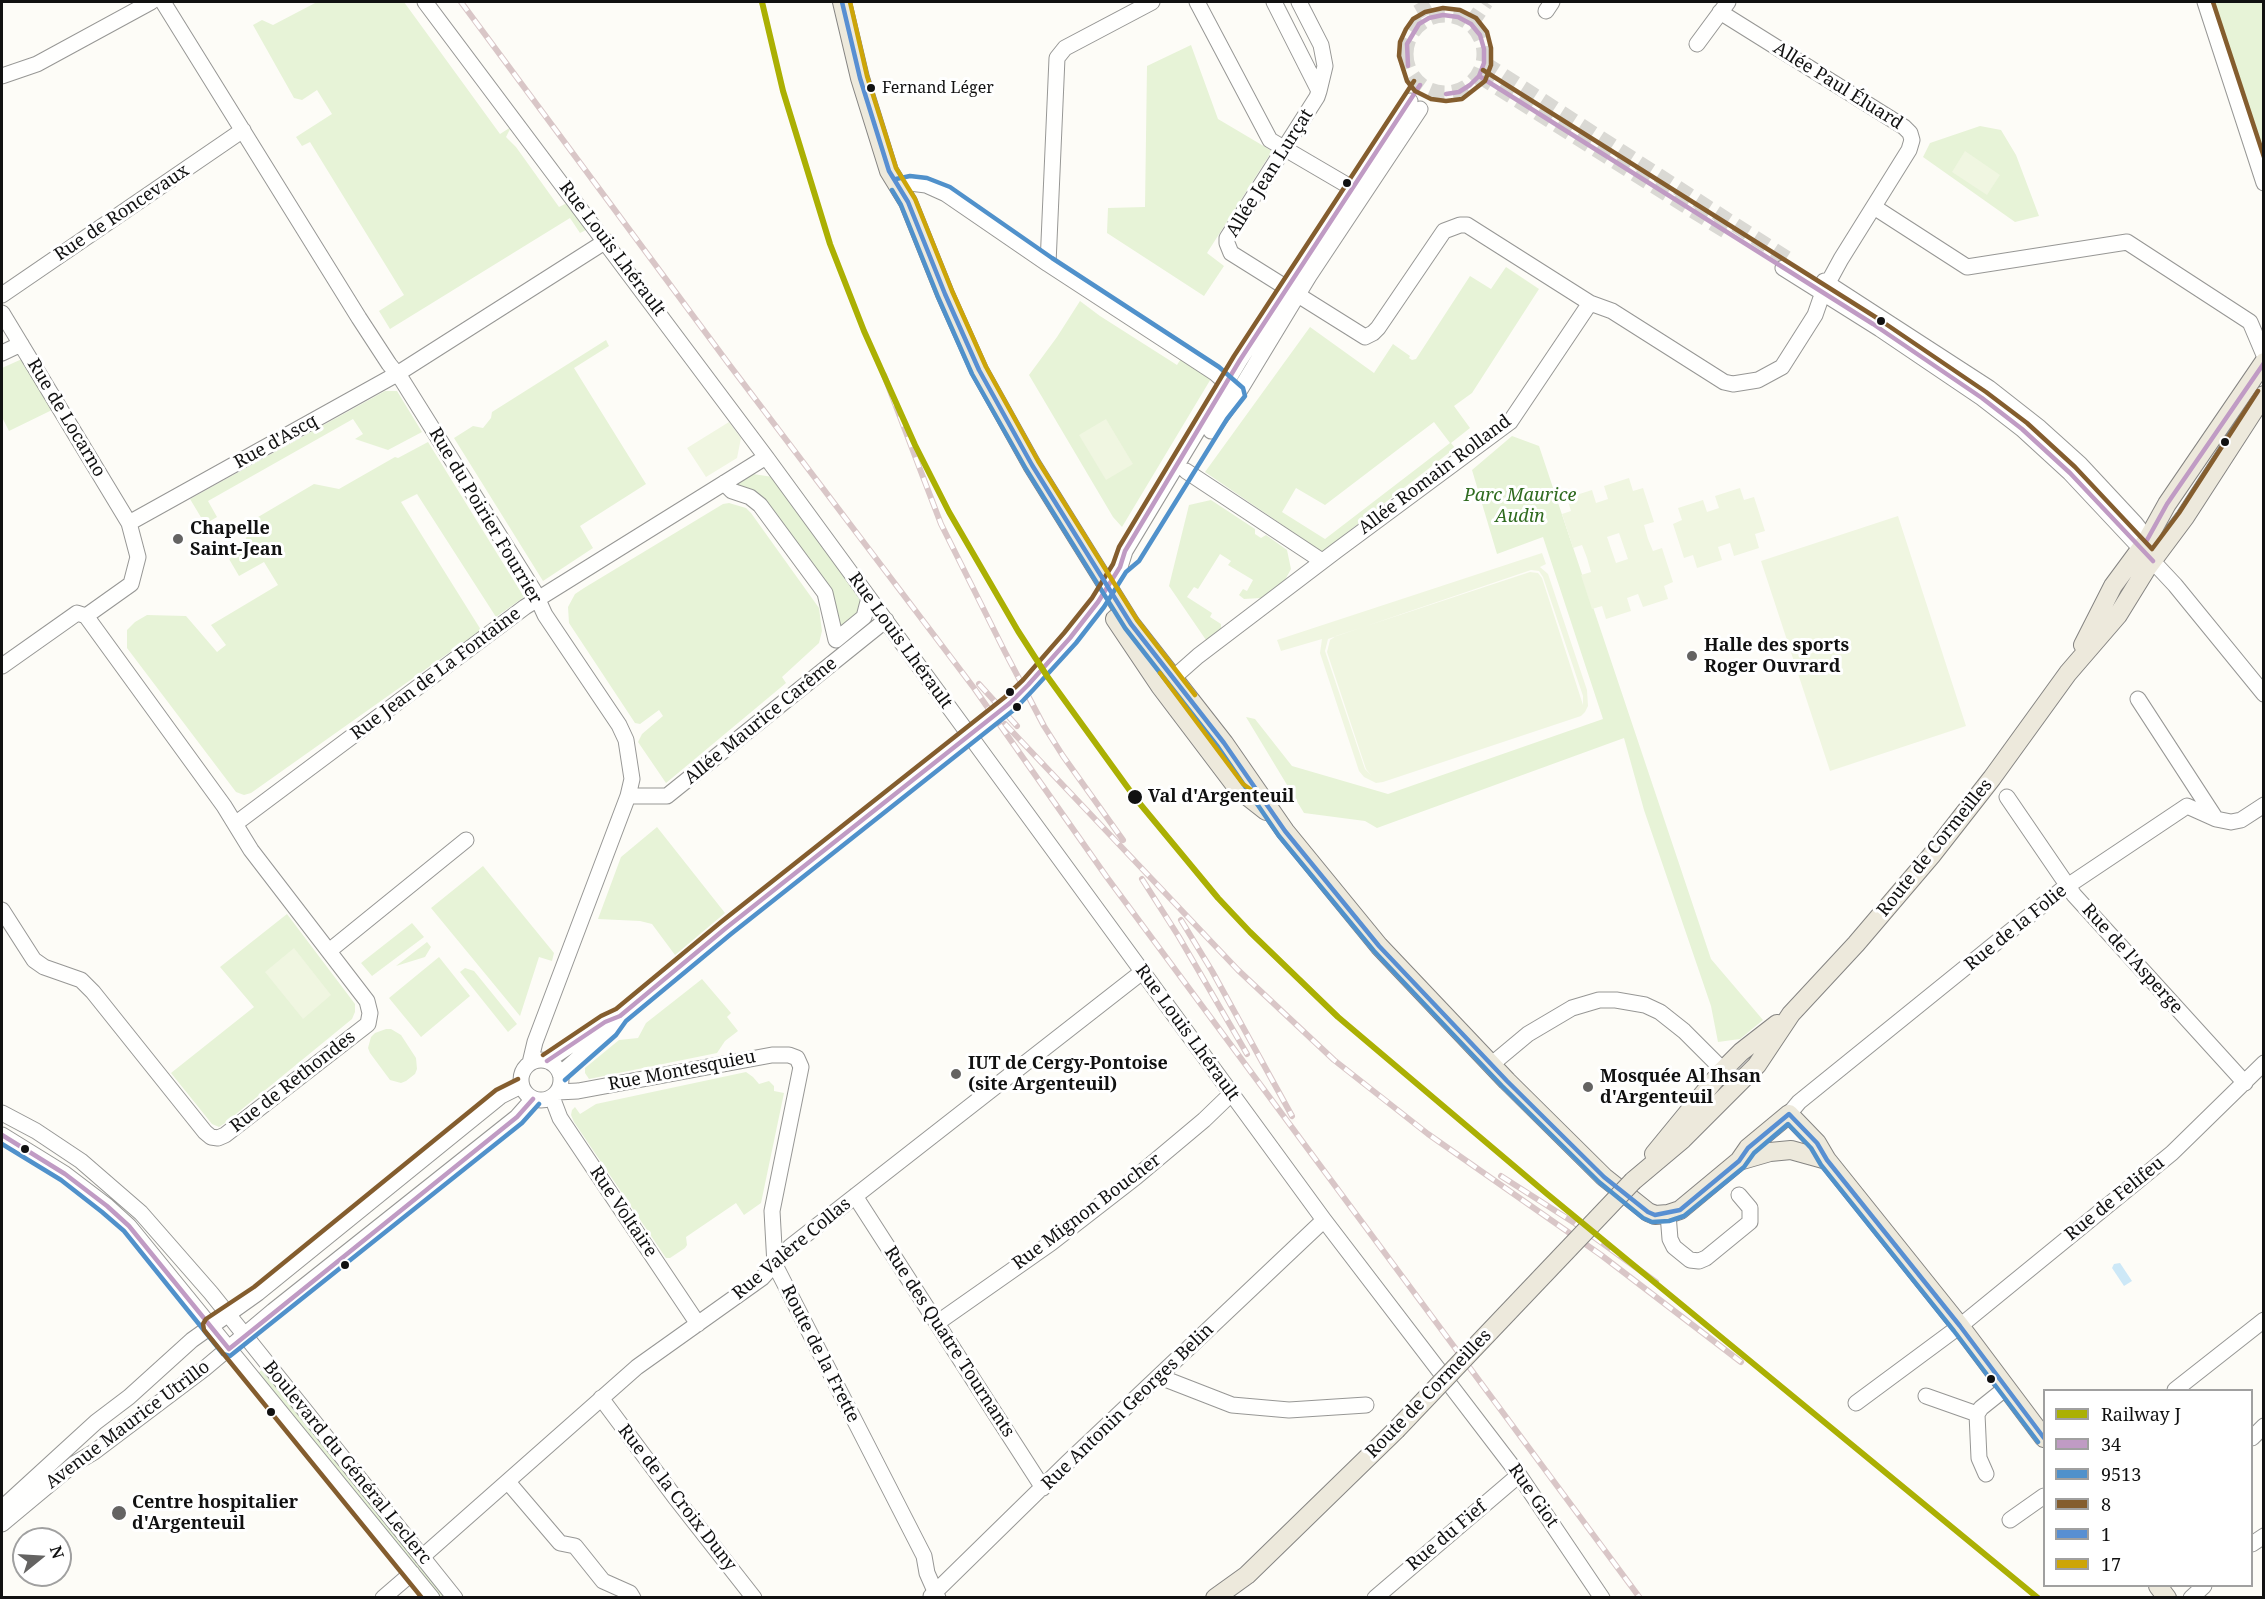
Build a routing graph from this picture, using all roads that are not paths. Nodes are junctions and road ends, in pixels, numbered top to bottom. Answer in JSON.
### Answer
{"nodes":[{"id":1,"x":152,"y":2,"type":"edge"},
{"id":2,"x":163,"y":2,"type":"edge"},
{"id":3,"x":426,"y":2,"type":"edge"},
{"id":4,"x":842,"y":2,"type":"edge"},
{"id":5,"x":1152,"y":2,"type":"edge"},
{"id":6,"x":1197,"y":2,"type":"edge"},
{"id":7,"x":1274,"y":2,"type":"edge"},
{"id":8,"x":1299,"y":2,"type":"edge"},
{"id":9,"x":2205,"y":2,"type":"edge"},
{"id":10,"x":1724,"y":7,"type":"edge"},
{"id":11,"x":1697,"y":44,"type":"dead end"},
{"id":12,"x":2,"y":76,"type":"edge"},
{"id":13,"x":1319,"y":91,"type":"junction"},
{"id":14,"x":243,"y":130,"type":"junction"},
{"id":15,"x":1284,"y":149,"type":"junction"},
{"id":16,"x":2264,"y":183,"type":"edge"},
{"id":17,"x":898,"y":186,"type":"junction"},
{"id":18,"x":1352,"y":188,"type":"junction"},
{"id":19,"x":1874,"y":207,"type":"junction"},
{"id":20,"x":606,"y":241,"type":"junction"},
{"id":21,"x":1785,"y":263,"type":"tunnel mouth"},
{"id":22,"x":1048,"y":264,"type":"junction"},
{"id":23,"x":1825,"y":288,"type":"junction"},
{"id":24,"x":1293,"y":293,"type":"junction"},
{"id":25,"x":2,"y":295,"type":"edge"},
{"id":26,"x":1590,"y":303,"type":"junction"},
{"id":27,"x":2,"y":313,"type":"edge"},
{"id":28,"x":21,"y":344,"type":"junction"},
{"id":29,"x":2,"y":353,"type":"edge"},
{"id":30,"x":2264,"y":355,"type":"edge"},
{"id":31,"x":2264,"y":362,"type":"edge"},
{"id":32,"x":397,"y":374,"type":"junction"},
{"id":33,"x":1232,"y":389,"type":"junction"},
{"id":34,"x":2264,"y":395,"type":"edge"},
{"id":35,"x":766,"y":457,"type":"junction"},
{"id":36,"x":1186,"y":471,"type":"junction"},
{"id":37,"x":724,"y":483,"type":"junction"},
{"id":38,"x":129,"y":523,"type":"junction"},
{"id":39,"x":2150,"y":550,"type":"junction"},
{"id":40,"x":1090,"y":559,"type":"junction"},
{"id":41,"x":1322,"y":561,"type":"junction"},
{"id":42,"x":1120,"y":567,"type":"junction"},
{"id":43,"x":869,"y":598,"type":"junction"},
{"id":44,"x":537,"y":600,"type":"junction"},
{"id":45,"x":86,"y":616,"type":"junction"},
{"id":46,"x":864,"y":617,"type":"junction"},
{"id":47,"x":884,"y":619,"type":"junction"},
{"id":48,"x":2,"y":666,"type":"edge"},
{"id":49,"x":1172,"y":679,"type":"junction"},
{"id":50,"x":2264,"y":694,"type":"edge"},
{"id":51,"x":2138,"y":699,"type":"dead end"},
{"id":52,"x":628,"y":796,"type":"junction"},
{"id":53,"x":2007,"y":797,"type":"dead end"},
{"id":54,"x":2264,"y":805,"type":"edge"},
{"id":55,"x":1276,"y":818,"type":"junction"},
{"id":56,"x":2216,"y":819,"type":"junction"},
{"id":57,"x":235,"y":824,"type":"junction"},
{"id":58,"x":466,"y":840,"type":"dead end"},
{"id":59,"x":2068,"y":886,"type":"junction"},
{"id":60,"x":2,"y":910,"type":"edge"},
{"id":61,"x":329,"y":951,"type":"junction"},
{"id":62,"x":1142,"y":972,"type":"junction"},
{"id":63,"x":1791,"y":1014,"type":"junction"},
{"id":64,"x":620,"y":1016,"type":"junction"},
{"id":65,"x":547,"y":1061,"type":"junction"},
{"id":66,"x":530,"y":1063,"type":"junction"},
{"id":67,"x":2264,"y":1063,"type":"edge"},
{"id":68,"x":1492,"y":1064,"type":"junction"},
{"id":69,"x":801,"y":1067,"type":"joint"},
{"id":70,"x":1722,"y":1071,"type":"junction"},
{"id":71,"x":560,"y":1074,"type":"junction"},
{"id":72,"x":2244,"y":1083,"type":"junction"},
{"id":73,"x":1738,"y":1085,"type":"junction"},
{"id":74,"x":521,"y":1086,"type":"junction"},
{"id":75,"x":1232,"y":1093,"type":"junction"},
{"id":76,"x":555,"y":1095,"type":"junction"},
{"id":77,"x":532,"y":1099,"type":"junction"},
{"id":78,"x":2,"y":1113,"type":"edge"},
{"id":79,"x":1789,"y":1114,"type":"junction"},
{"id":80,"x":2,"y":1135,"type":"edge"},
{"id":81,"x":1827,"y":1160,"type":"junction"},
{"id":82,"x":1739,"y":1161,"type":"junction"},
{"id":83,"x":1634,"y":1181,"type":"junction"},
{"id":84,"x":1740,"y":1195,"type":"dead end"},
{"id":85,"x":855,"y":1196,"type":"junction"},
{"id":86,"x":1668,"y":1214,"type":"junction"},
{"id":87,"x":1324,"y":1220,"type":"junction"},
{"id":88,"x":775,"y":1265,"type":"junction"},
{"id":89,"x":228,"y":1314,"type":"junction"},
{"id":90,"x":2264,"y":1320,"type":"edge"},
{"id":91,"x":937,"y":1323,"type":"junction"},
{"id":92,"x":698,"y":1324,"type":"junction"},
{"id":93,"x":210,"y":1325,"type":"junction"},
{"id":94,"x":1960,"y":1326,"type":"junction"},
{"id":95,"x":245,"y":1335,"type":"junction"},
{"id":96,"x":229,"y":1349,"type":"junction"},
{"id":97,"x":1160,"y":1377,"type":"junction"},
{"id":98,"x":2006,"y":1388,"type":"junction"},
{"id":99,"x":2176,"y":1389,"type":"edge"},
{"id":100,"x":1926,"y":1396,"type":"dead end"},
{"id":101,"x":1459,"y":1397,"type":"joint"},
{"id":102,"x":601,"y":1398,"type":"junction"},
{"id":103,"x":1856,"y":1402,"type":"dead end"},
{"id":104,"x":1366,"y":1405,"type":"dead end"},
{"id":105,"x":1977,"y":1414,"type":"junction"},
{"id":106,"x":2264,"y":1426,"type":"edge"},
{"id":107,"x":2043,"y":1437,"type":"edge"},
{"id":108,"x":2253,"y":1437,"type":"edge"},
{"id":109,"x":1986,"y":1474,"type":"dead end"},
{"id":110,"x":1519,"y":1475,"type":"junction"},
{"id":111,"x":508,"y":1482,"type":"junction"},
{"id":112,"x":1043,"y":1488,"type":"junction"},
{"id":113,"x":2043,"y":1497,"type":"edge"},
{"id":114,"x":2,"y":1508,"type":"edge"},
{"id":115,"x":2010,"y":1520,"type":"dead end"},
{"id":116,"x":2,"y":1524,"type":"edge"},
{"id":117,"x":422,"y":1557,"type":"junction"},
{"id":118,"x":412,"y":1573,"type":"junction"},
{"id":119,"x":2203,"y":1587,"type":"edge"},
{"id":120,"x":935,"y":1595,"type":"edge"},
{"id":121,"x":383,"y":1598,"type":"edge"},
{"id":122,"x":432,"y":1598,"type":"edge"},
{"id":123,"x":455,"y":1598,"type":"edge"},
{"id":124,"x":633,"y":1598,"type":"edge"},
{"id":125,"x":754,"y":1598,"type":"edge"},
{"id":126,"x":1215,"y":1598,"type":"edge"},
{"id":127,"x":1375,"y":1598,"type":"edge"},
{"id":128,"x":1602,"y":1598,"type":"edge"},
{"id":129,"x":2191,"y":1598,"type":"edge"}],
"edges":[{"from":1,"to":12,"type":"street"},
{"from":2,"to":14,"type":"street","name":"Rue du Poirier Fourrier"},
{"from":3,"to":20,"type":"street","name":"Rue Louis Lhérault"},
{"from":4,"to":17,"type":"main road"},
{"from":5,"to":22,"type":"street"},
{"from":6,"to":15,"type":"street"},
{"from":7,"to":13,"type":"street","name":"Allée Jean Lurçat"},
{"from":8,"to":13,"type":"street"},
{"from":9,"to":16,"type":"street"},
{"from":10,"to":11,"type":"street"},
{"from":10,"to":19,"type":"street","name":"Allée Paul Éluard"},
{"from":13,"to":15,"type":"street","name":"Allée Jean Lurçat"},
{"from":14,"to":25,"type":"street","name":"Rue de Roncevaux"},
{"from":14,"to":32,"type":"street","name":"Rue du Poirier Fourrier"},
{"from":15,"to":18,"type":"street"},
{"from":15,"to":24,"type":"street","name":"Allée Jean Lurçat"},
{"from":17,"to":22,"type":"street"},
{"from":17,"to":40,"type":"main road"},
{"from":18,"to":24,"type":"street"},
{"from":18,"to":24,"type":"street"},
{"from":19,"to":23,"type":"street","name":"Allée Paul Éluard"},
{"from":19,"to":30,"type":"street"},
{"from":20,"to":32,"type":"street","name":"Rue d'Ascq"},
{"from":20,"to":35,"type":"street","name":"Rue Louis Lhérault"},
{"from":21,"to":23,"type":"street"},
{"from":22,"to":33,"type":"street"},
{"from":23,"to":26,"type":"street"},
{"from":23,"to":39,"type":"street"},
{"from":24,"to":26,"type":"street"},
{"from":24,"to":33,"type":"street"},
{"from":26,"to":41,"type":"street","name":"Allée Romain Rolland"},
{"from":27,"to":28,"type":"street","name":"Rue de Locarno"},
{"from":28,"to":29,"type":"street"},
{"from":28,"to":38,"type":"street","name":"Rue de Locarno"},
{"from":31,"to":39,"type":"main road","name":"Route de Cormeilles"},
{"from":32,"to":38,"type":"street","name":"Rue d'Ascq"},
{"from":32,"to":44,"type":"street","name":"Rue du Poirier Fourrier"},
{"from":33,"to":36,"type":"street"},
{"from":33,"to":42,"type":"street"},
{"from":34,"to":39,"type":"main road","name":"Route de Cormeilles"},
{"from":35,"to":37,"type":"street","name":"Rue Jean de La Fontaine"},
{"from":35,"to":43,"type":"street","name":"Rue Louis Lhérault"},
{"from":36,"to":41,"type":"street"},
{"from":36,"to":42,"type":"street"},
{"from":37,"to":44,"type":"street","name":"Rue Jean de La Fontaine"},
{"from":37,"to":46,"type":"street"},
{"from":38,"to":45,"type":"street"},
{"from":39,"to":50,"type":"street"},
{"from":39,"to":63,"type":"main road","name":"Route de Cormeilles"},
{"from":40,"to":49,"type":"main road"},
{"from":40,"to":55,"type":"main road"},
{"from":41,"to":49,"type":"street","name":"Allée Romain Rolland"},
{"from":42,"to":64,"type":"street","bridge":true},
{"from":43,"to":46,"type":"street"},
{"from":43,"to":47,"type":"street","name":"Rue Louis Lhérault"},
{"from":44,"to":52,"type":"street","name":"Rue du Poirier Fourrier"},
{"from":44,"to":57,"type":"street","name":"Rue Jean de La Fontaine"},
{"from":45,"to":48,"type":"street"},
{"from":45,"to":57,"type":"street","name":"Rue de Rethondes"},
{"from":46,"to":47,"type":"street"},
{"from":47,"to":52,"type":"street","name":"Allée Maurice Carême"},
{"from":47,"to":62,"type":"street","name":"Rue Louis Lhérault"},
{"from":49,"to":55,"type":"main road"},
{"from":51,"to":56,"type":"street"},
{"from":52,"to":66,"type":"street","name":"Rue du Poirier Fourrier"},
{"from":53,"to":59,"type":"street","name":"Rue de l'Asperge"},
{"from":54,"to":56,"type":"street","name":"Rue de la Folie"},
{"from":55,"to":68,"type":"main road"},
{"from":56,"to":59,"type":"street","name":"Rue de la Folie"},
{"from":57,"to":61,"type":"street","name":"Rue de Rethondes"},
{"from":58,"to":61,"type":"street"},
{"from":59,"to":72,"type":"street","name":"Rue de l'Asperge"},
{"from":59,"to":79,"type":"street","name":"Rue de la Folie"},
{"from":60,"to":61,"type":"street","name":"Rue de Rethondes"},
{"from":62,"to":75,"type":"street","name":"Rue Louis Lhérault"},
{"from":62,"to":85,"type":"street","name":"Rue Valère Collas"},
{"from":63,"to":70,"type":"main road","name":"Route de Cormeilles"},
{"from":63,"to":73,"type":"main road","name":"Route de Cormeilles"},
{"from":64,"to":65,"type":"street"},
{"from":64,"to":71,"type":"street"},
{"from":65,"to":66,"type":"street"},
{"from":65,"to":71,"type":"street"},
{"from":66,"to":74,"type":"street"},
{"from":67,"to":72,"type":"street","name":"Rue de Felifeu"},
{"from":68,"to":70,"type":"street"},
{"from":68,"to":86,"type":"main road"},
{"from":69,"to":76,"type":"street","name":"Rue Montesquieu"},
{"from":69,"to":88,"type":"street","name":"Route de la Frette"},
{"from":70,"to":73,"type":"street"},
{"from":70,"to":83,"type":"main road","name":"Route de Cormeilles"},
{"from":71,"to":76,"type":"street"},
{"from":72,"to":94,"type":"street","name":"Rue de Felifeu"},
{"from":73,"to":83,"type":"main road","name":"Route de Cormeilles"},
{"from":74,"to":77,"type":"street"},
{"from":74,"to":89,"type":"street","name":"Avenue Maurice Utrillo"},
{"from":75,"to":87,"type":"street","name":"Rue Louis Lhérault"},
{"from":75,"to":91,"type":"street","name":"Rue Mignon Boucher"},
{"from":76,"to":77,"type":"street"},
{"from":76,"to":92,"type":"street","name":"Rue Voltaire"},
{"from":77,"to":95,"type":"street","name":"Avenue Maurice Utrillo"},
{"from":78,"to":89,"type":"street","name":"Boulevard du Général Leclerc"},
{"from":79,"to":81,"type":"main road"},
{"from":79,"to":82,"type":"main road"},
{"from":80,"to":93,"type":"street","name":"Boulevard du Général Leclerc"},
{"from":81,"to":82,"type":"main road"},
{"from":81,"to":94,"type":"main road"},
{"from":82,"to":86,"type":"main road"},
{"from":83,"to":126,"type":"main road","name":"Route de Cormeilles","bridge":true},
{"from":84,"to":86,"type":"street"},
{"from":85,"to":88,"type":"street","name":"Rue Valère Collas"},
{"from":85,"to":91,"type":"street","name":"Rue des Quatre Tournants"},
{"from":87,"to":97,"type":"street","name":"Rue Antonin Georges Belin"},
{"from":87,"to":101,"type":"street","name":"Rue Louis Lhérault"},
{"from":88,"to":92,"type":"street","name":"Rue Valère Collas"},
{"from":88,"to":120,"type":"street","name":"Route de la Frette"},
{"from":89,"to":93,"type":"street","name":"Avenue Maurice Utrillo"},
{"from":89,"to":95,"type":"street","name":"Boulevard du Général Leclerc"},
{"from":90,"to":99,"type":"street"},
{"from":91,"to":112,"type":"street","name":"Rue des Quatre Tournants"},
{"from":92,"to":102,"type":"street","name":"Rue Valère Collas"},
{"from":93,"to":96,"type":"street","name":"Boulevard du Général Leclerc"},
{"from":93,"to":114,"type":"street","name":"Avenue Maurice Utrillo"},
{"from":94,"to":98,"type":"main road"},
{"from":94,"to":103,"type":"street","name":"Rue de Felifeu"},
{"from":95,"to":96,"type":"street","name":"Avenue Maurice Utrillo"},
{"from":95,"to":117,"type":"street","name":"Boulevard du Général Leclerc"},
{"from":96,"to":116,"type":"street","name":"Avenue Maurice Utrillo"},
{"from":96,"to":118,"type":"street","name":"Boulevard du Général Leclerc"},
{"from":97,"to":104,"type":"street"},
{"from":97,"to":112,"type":"street","name":"Rue Antonin Georges Belin"},
{"from":98,"to":105,"type":"street"},
{"from":98,"to":107,"type":"main road"},
{"from":100,"to":105,"type":"street"},
{"from":101,"to":110,"type":"street","name":"Rue Giot"},
{"from":102,"to":111,"type":"street","name":"Rue Valère Collas"},
{"from":102,"to":125,"type":"street","name":"Rue de la Croix Duny"},
{"from":105,"to":109,"type":"street"},
{"from":106,"to":108,"type":"street"},
{"from":110,"to":127,"type":"street","name":"Rue du Fief"},
{"from":110,"to":128,"type":"street","name":"Rue Giot"},
{"from":111,"to":117,"type":"street","name":"Rue Valère Collas"},
{"from":111,"to":124,"type":"street"},
{"from":112,"to":120,"type":"street","name":"Rue Antonin Georges Belin"},
{"from":113,"to":115,"type":"street"},
{"from":117,"to":123,"type":"street","name":"Boulevard du Général Leclerc"},
{"from":118,"to":121,"type":"street"},
{"from":118,"to":122,"type":"street","name":"Boulevard du Général Leclerc"},
{"from":119,"to":129,"type":"street"}]}
